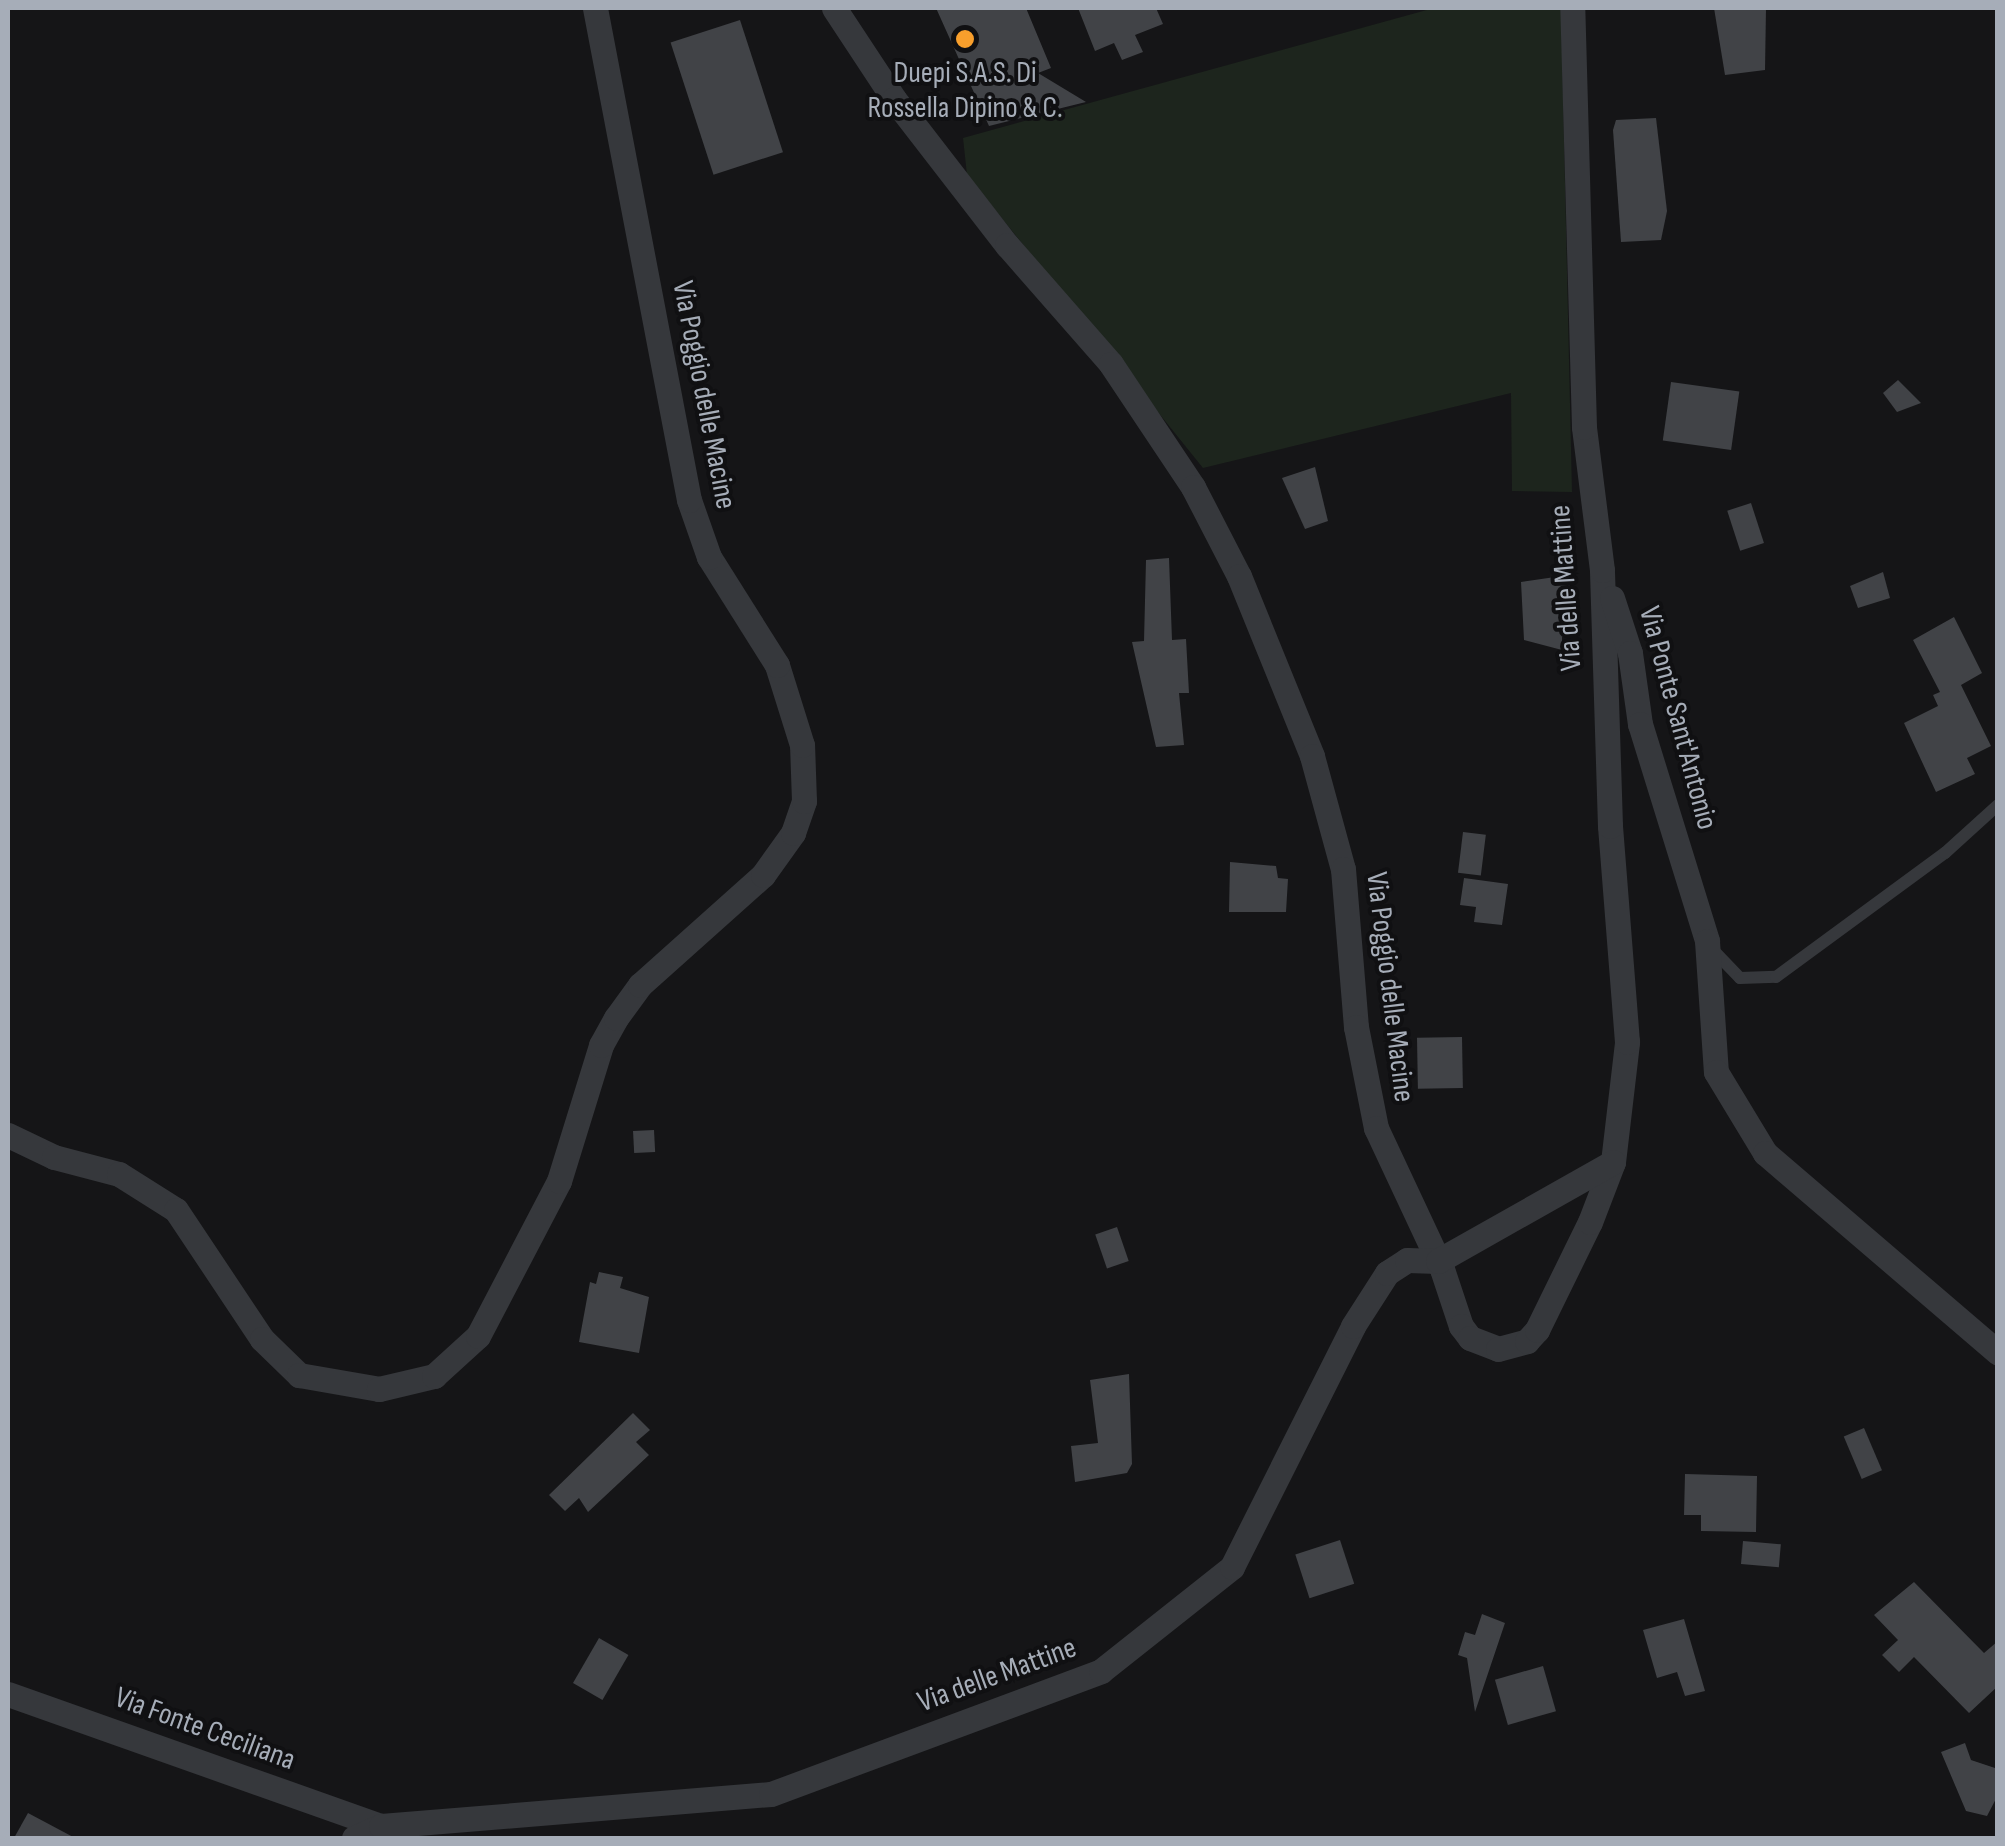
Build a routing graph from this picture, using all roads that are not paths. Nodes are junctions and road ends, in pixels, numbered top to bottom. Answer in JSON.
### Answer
{"nodes":[{"id":1,"x":596,"y":8,"type":"edge"},
{"id":2,"x":834,"y":8,"type":"edge"},
{"id":3,"x":1572,"y":8,"type":"edge"},
{"id":4,"x":1602,"y":570,"type":"junction"},
{"id":5,"x":1998,"y":804,"type":"edge"},
{"id":6,"x":1707,"y":941,"type":"junction"},
{"id":7,"x":8,"y":1135,"type":"edge"},
{"id":8,"x":1613,"y":1162,"type":"junction"},
{"id":9,"x":1440,"y":1265,"type":"junction"},
{"id":10,"x":1998,"y":1353,"type":"edge"},
{"id":11,"x":8,"y":1694,"type":"edge"},
{"id":12,"x":381,"y":1826,"type":"junction"},
{"id":13,"x":354,"y":1838,"type":"edge"}],
"edges":[{"from":1,"to":7,"type":"street","name":"Via Poggio delle Macine"},
{"from":2,"to":9,"type":"street","name":"Via Poggio delle Macine"},
{"from":3,"to":4,"type":"street","name":"Via delle Mattine"},
{"from":4,"to":6,"type":"street","name":"Via Ponte Sant'Antonio"},
{"from":4,"to":8,"type":"street","name":"Via delle Mattine"},
{"from":5,"to":6,"type":"lane","name":"Via Ponte Sant'Antonio"},
{"from":6,"to":10,"type":"street","name":"Via Ponte Sant'Antonio"},
{"from":8,"to":9,"type":"street","name":"Via delle Mattine"},
{"from":8,"to":9,"type":"street","name":"Via delle Mattine"},
{"from":9,"to":12,"type":"street","name":"Via delle Mattine"},
{"from":11,"to":12,"type":"street","name":"Via Fonte Ceciliana"},
{"from":12,"to":13,"type":"street","name":"Via delle Mattine"}]}
